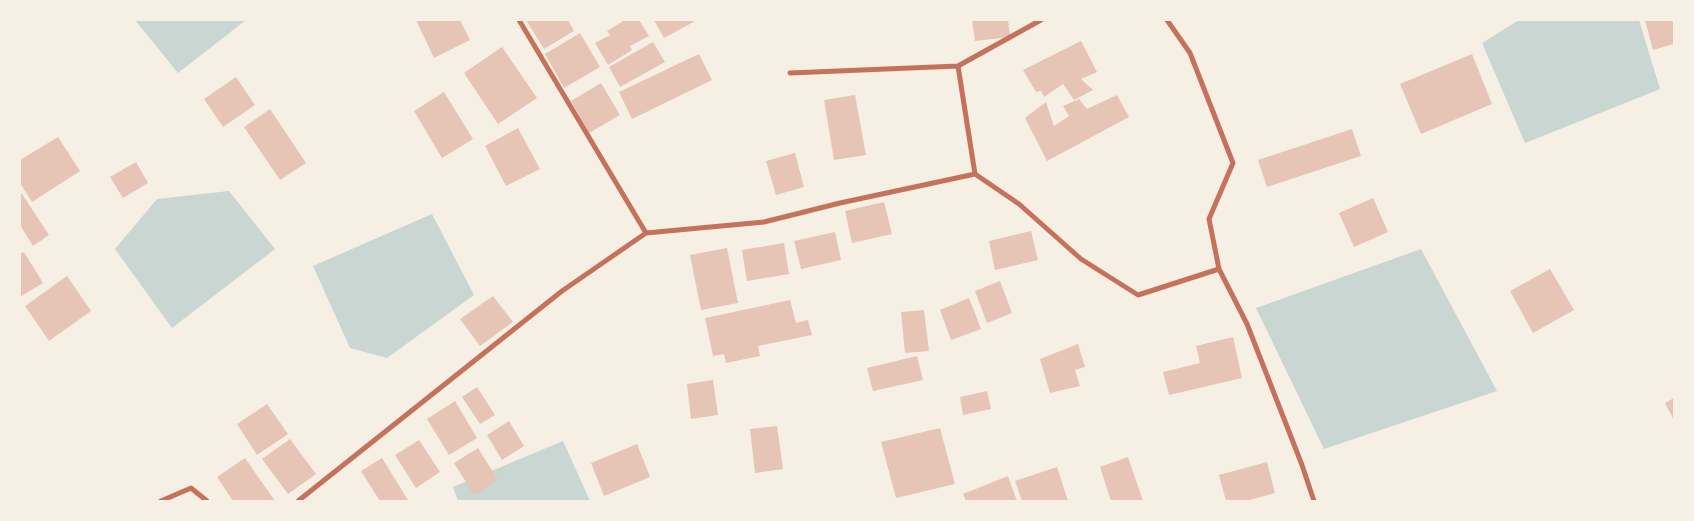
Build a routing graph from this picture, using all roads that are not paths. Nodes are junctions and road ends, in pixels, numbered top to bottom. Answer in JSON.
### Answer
{"nodes":[{"id":1,"x":519,"y":20,"type":"edge"},
{"id":2,"x":1040,"y":20,"type":"edge"},
{"id":3,"x":1167,"y":20,"type":"edge"},
{"id":4,"x":958,"y":66,"type":"junction"},
{"id":5,"x":790,"y":73,"type":"dead end"},
{"id":6,"x":976,"y":174,"type":"junction"},
{"id":7,"x":646,"y":233,"type":"junction"},
{"id":8,"x":1219,"y":269,"type":"junction"},
{"id":9,"x":161,"y":501,"type":"edge"},
{"id":10,"x":207,"y":501,"type":"edge"},
{"id":11,"x":298,"y":501,"type":"edge"},
{"id":12,"x":1314,"y":501,"type":"edge"}],
"edges":[{"from":1,"to":7,"type":"street"},
{"from":2,"to":4,"type":"street"},
{"from":3,"to":8,"type":"street"},
{"from":4,"to":5,"type":"street"},
{"from":4,"to":6,"type":"street"},
{"from":6,"to":7,"type":"street"},
{"from":6,"to":8,"type":"street"},
{"from":7,"to":11,"type":"street"},
{"from":8,"to":12,"type":"street"},
{"from":9,"to":10,"type":"street"}]}
